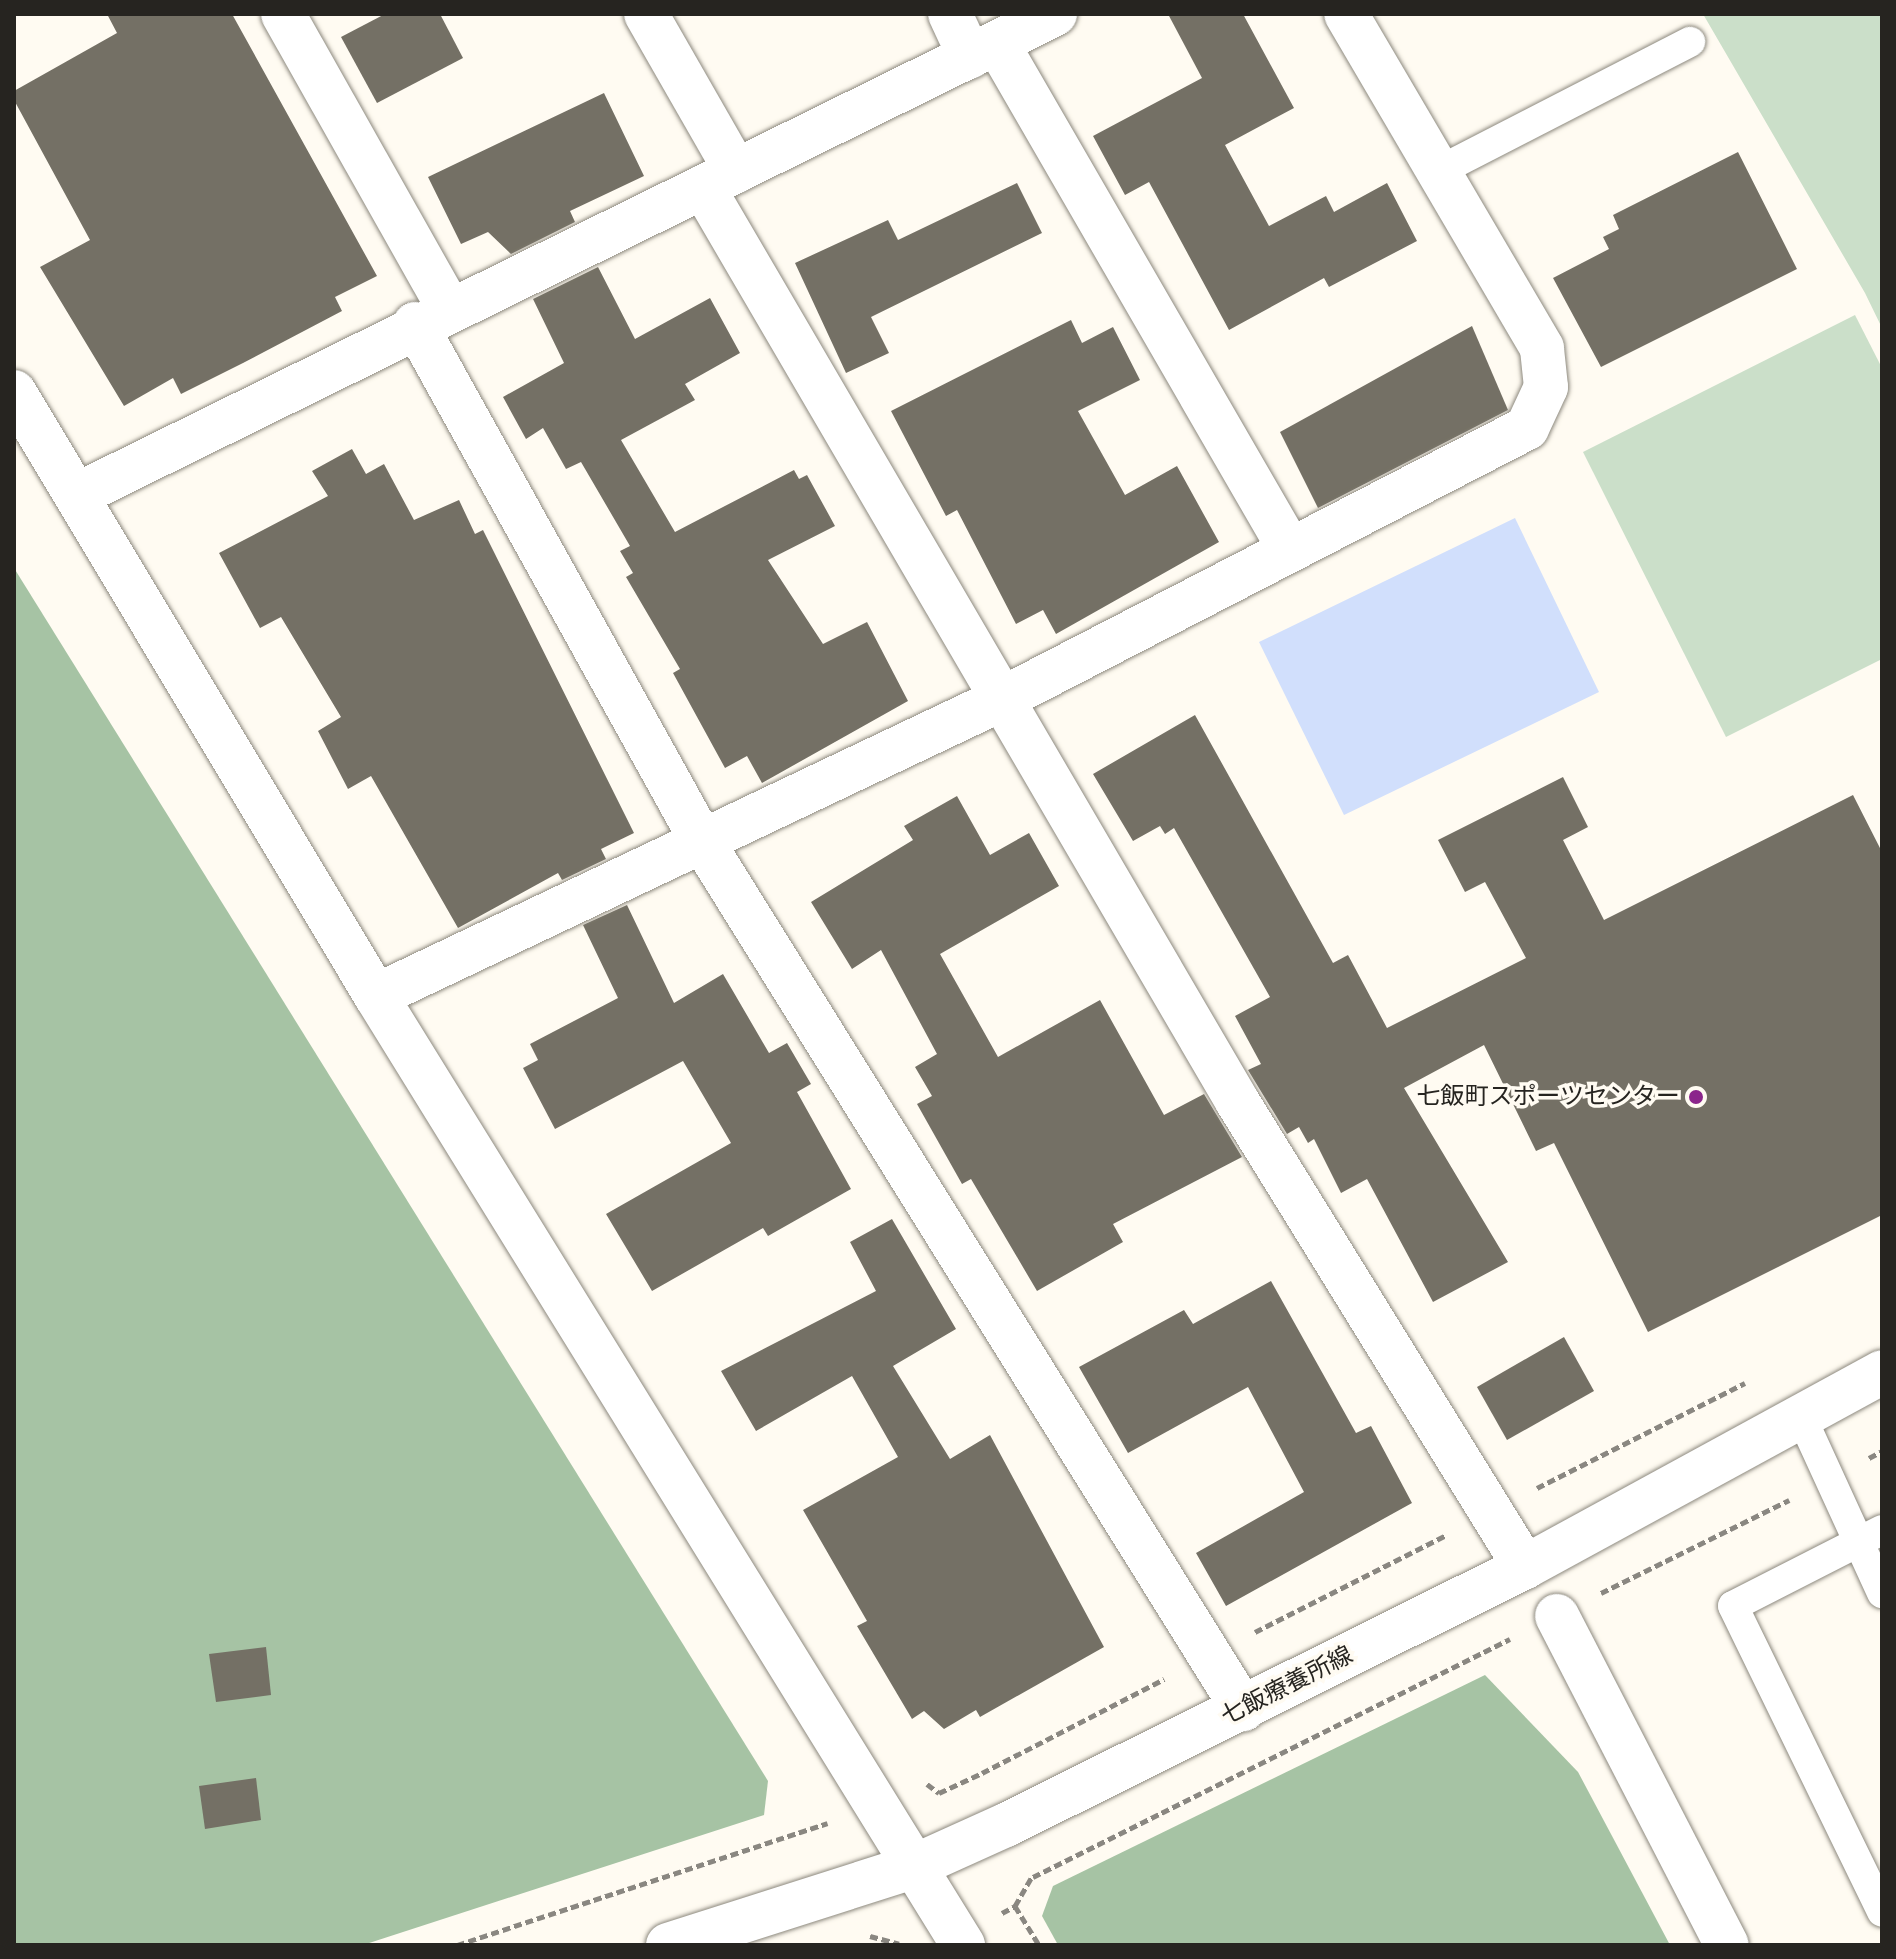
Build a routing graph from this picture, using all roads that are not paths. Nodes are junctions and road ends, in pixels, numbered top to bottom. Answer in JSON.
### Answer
{"nodes":[{"id":1,"x":283,"y":14,"type":"edge"},
{"id":2,"x":646,"y":14,"type":"edge"},
{"id":3,"x":950,"y":14,"type":"edge"},
{"id":4,"x":1055,"y":14,"type":"edge"},
{"id":5,"x":1346,"y":14,"type":"edge"},
{"id":6,"x":1690,"y":42,"type":"dead end"},
{"id":7,"x":984,"y":50,"type":"junction"},
{"id":8,"x":1435,"y":173,"type":"junction"},
{"id":9,"x":719,"y":179,"type":"junction"},
{"id":10,"x":431,"y":316,"type":"junction"},
{"id":11,"x":14,"y":392,"type":"edge"},
{"id":12,"x":77,"y":495,"type":"junction"},
{"id":13,"x":1289,"y":548,"type":"junction"},
{"id":14,"x":1000,"y":700,"type":"junction"},
{"id":15,"x":699,"y":836,"type":"junction"},
{"id":16,"x":376,"y":996,"type":"junction"},
{"id":17,"x":1882,"y":1372,"type":"edge"},
{"id":18,"x":1800,"y":1414,"type":"junction"},
{"id":19,"x":1869,"y":1536,"type":"edge"},
{"id":20,"x":1525,"y":1567,"type":"junction"},
{"id":21,"x":1882,"y":1593,"type":"edge"},
{"id":22,"x":1557,"y":1616,"type":"road end"},
{"id":23,"x":1243,"y":1709,"type":"junction"},
{"id":24,"x":915,"y":1866,"type":"junction"},
{"id":25,"x":1882,"y":1912,"type":"edge"},
{"id":26,"x":668,"y":1945,"type":"edge"},
{"id":27,"x":963,"y":1945,"type":"edge"},
{"id":28,"x":1727,"y":1945,"type":"edge"}],
"edges":[{"from":1,"to":10,"type":"street"},
{"from":2,"to":9,"type":"street"},
{"from":3,"to":7,"type":"street"},
{"from":4,"to":7,"type":"street"},
{"from":5,"to":8,"type":"street"},
{"from":6,"to":8,"type":"lane"},
{"from":7,"to":9,"type":"street"},
{"from":7,"to":13,"type":"street"},
{"from":8,"to":13,"type":"street"},
{"from":9,"to":10,"type":"street"},
{"from":9,"to":14,"type":"street"},
{"from":10,"to":12,"type":"street"},
{"from":10,"to":15,"type":"street"},
{"from":11,"to":12,"type":"street"},
{"from":12,"to":16,"type":"street"},
{"from":13,"to":14,"type":"street"},
{"from":14,"to":15,"type":"street"},
{"from":14,"to":20,"type":"street"},
{"from":15,"to":16,"type":"street"},
{"from":15,"to":23,"type":"street"},
{"from":16,"to":24,"type":"street"},
{"from":17,"to":18,"type":"street","name":"七飯療養所線"},
{"from":18,"to":19,"type":"lane"},
{"from":18,"to":20,"type":"street","name":"七飯療養所線"},
{"from":19,"to":21,"type":"lane"},
{"from":19,"to":25,"type":"lane"},
{"from":20,"to":23,"type":"street","name":"七飯療養所線"},
{"from":22,"to":28,"type":"street"},
{"from":23,"to":24,"type":"street","name":"七飯療養所線"},
{"from":24,"to":26,"type":"street","name":"七飯療養所線"},
{"from":24,"to":27,"type":"street"}]}
